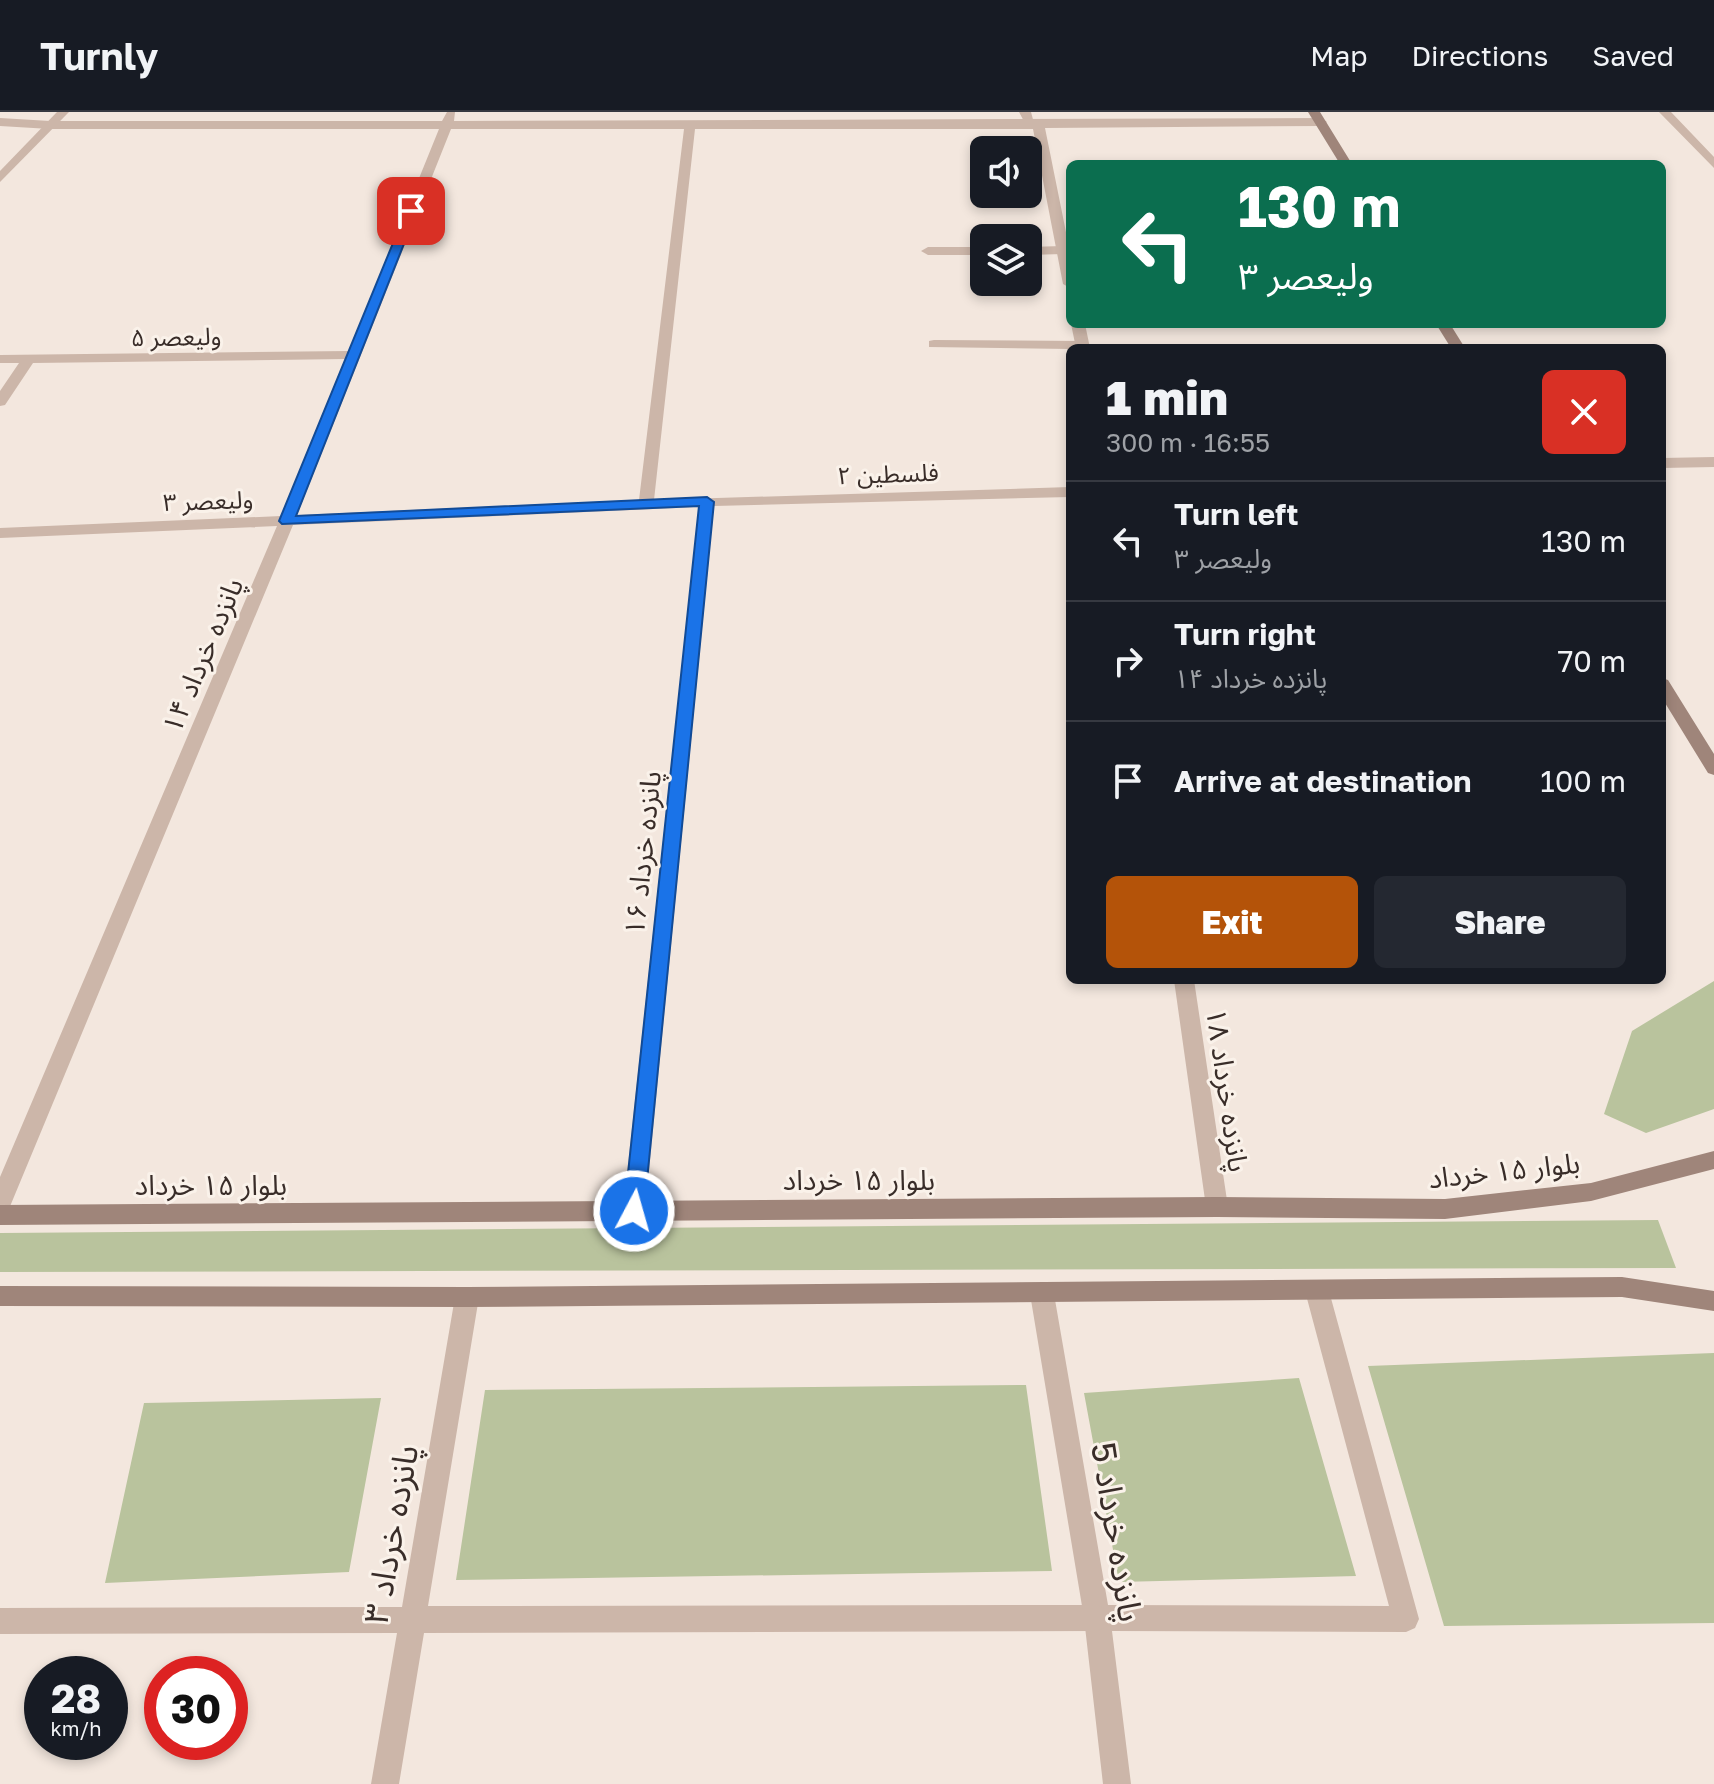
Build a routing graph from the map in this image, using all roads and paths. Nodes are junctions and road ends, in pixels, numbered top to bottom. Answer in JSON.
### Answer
{"nodes":[{"id":1,"x":63,"y":112,"type":"edge"},
{"id":2,"x":1025,"y":112,"type":"edge"},
{"id":3,"x":1665,"y":112,"type":"edge"},
{"id":4,"x":1318,"y":117,"type":"edge"},
{"id":5,"x":449,"y":118,"type":"edge"},
{"id":6,"x":0,"y":122,"type":"edge"},
{"id":7,"x":690,"y":124,"type":"junction"},
{"id":8,"x":50,"y":125,"type":"junction"},
{"id":9,"x":1035,"y":125,"type":"junction"},
{"id":10,"x":1344,"y":160,"type":"edge"},
{"id":11,"x":1714,"y":164,"type":"edge"},
{"id":12,"x":0,"y":178,"type":"edge"},
{"id":13,"x":1063,"y":250,"type":"junction"},
{"id":14,"x":928,"y":251,"type":"dead end"},
{"id":15,"x":970,"y":251,"type":"edge"},
{"id":16,"x":1042,"y":251,"type":"edge"},
{"id":17,"x":1066,"y":265,"type":"edge"},
{"id":18,"x":934,"y":344,"type":"dead end"},
{"id":19,"x":1066,"y":346,"type":"edge"},
{"id":20,"x":353,"y":355,"type":"junction"},
{"id":21,"x":0,"y":359,"type":"edge"},
{"id":22,"x":27,"y":361,"type":"junction"},
{"id":23,"x":0,"y":402,"type":"edge"},
{"id":24,"x":1714,"y":462,"type":"edge"},
{"id":25,"x":1666,"y":463,"type":"edge"},
{"id":26,"x":1066,"y":492,"type":"edge"},
{"id":27,"x":707,"y":502,"type":"junction"},
{"id":28,"x":646,"y":504,"type":"junction"},
{"id":29,"x":287,"y":521,"type":"junction"},
{"id":30,"x":0,"y":533,"type":"edge"},
{"id":31,"x":1666,"y":691,"type":"edge"},
{"id":32,"x":1714,"y":769,"type":"edge"},
{"id":33,"x":1185,"y":984,"type":"edge"},
{"id":34,"x":1714,"y":1160,"type":"edge"},
{"id":35,"x":0,"y":1204,"type":"edge"},
{"id":36,"x":1217,"y":1207,"type":"junction"},
{"id":37,"x":634,"y":1211,"type":"junction"},
{"id":38,"x":0,"y":1215,"type":"edge"},
{"id":39,"x":1317,"y":1291,"type":"junction"},
{"id":40,"x":1042,"y":1294,"type":"junction"},
{"id":41,"x":0,"y":1296,"type":"edge"},
{"id":42,"x":467,"y":1297,"type":"junction"},
{"id":43,"x":1714,"y":1301,"type":"edge"},
{"id":44,"x":1097,"y":1618,"type":"junction"},
{"id":45,"x":412,"y":1619,"type":"junction"},
{"id":46,"x":0,"y":1621,"type":"edge"},
{"id":47,"x":385,"y":1784,"type":"edge"},
{"id":48,"x":1117,"y":1784,"type":"edge"}],
"edges":[{"from":1,"to":8,"type":"street"},
{"from":2,"to":9,"type":"street"},
{"from":3,"to":11,"type":"street"},
{"from":4,"to":9,"type":"street"},
{"from":4,"to":10,"type":"main road"},
{"from":5,"to":7,"type":"street"},
{"from":5,"to":8,"type":"street"},
{"from":5,"to":20,"type":"street","name":"پانزده خرداد ۱۴"},
{"from":6,"to":8,"type":"street"},
{"from":7,"to":9,"type":"street"},
{"from":7,"to":28,"type":"street"},
{"from":8,"to":12,"type":"street"},
{"from":9,"to":13,"type":"street"},
{"from":13,"to":16,"type":"street"},
{"from":13,"to":17,"type":"street"},
{"from":14,"to":15,"type":"street"},
{"from":18,"to":19,"type":"street"},
{"from":20,"to":22,"type":"street","name":"ولیعصر ۵"},
{"from":20,"to":29,"type":"street","name":"پانزده خرداد ۱۴"},
{"from":21,"to":22,"type":"street","name":"ولیعصر ۵"},
{"from":22,"to":23,"type":"street"},
{"from":24,"to":25,"type":"street"},
{"from":26,"to":27,"type":"street","name":"فلسطین ۲"},
{"from":27,"to":28,"type":"street","name":"ولیعصر ۳"},
{"from":27,"to":37,"type":"street","name":"پانزده خرداد ۱۶"},
{"from":28,"to":29,"type":"street","name":"ولیعصر ۳"},
{"from":29,"to":30,"type":"street","name":"ولیعصر ۳"},
{"from":29,"to":35,"type":"street","name":"پانزده خرداد ۱۴"},
{"from":31,"to":32,"type":"main road"},
{"from":33,"to":36,"type":"street","name":"پانزده خرداد ۱۸"},
{"from":34,"to":36,"type":"main road","name":"بلوار ۱۵ خرداد"},
{"from":36,"to":37,"type":"main road","name":"بلوار ۱۵ خرداد"},
{"from":37,"to":38,"type":"main road","name":"بلوار ۱۵ خرداد"},
{"from":39,"to":40,"type":"main road"},
{"from":39,"to":43,"type":"main road"},
{"from":39,"to":44,"type":"street"},
{"from":40,"to":42,"type":"main road"},
{"from":40,"to":44,"type":"street","name":"پانزده خرداد 5"},
{"from":41,"to":42,"type":"main road"},
{"from":42,"to":45,"type":"street","name":"پانزده خرداد ۳"},
{"from":44,"to":45,"type":"street"},
{"from":44,"to":48,"type":"street","name":"پانزده خرداد 5"},
{"from":45,"to":46,"type":"street"},
{"from":45,"to":47,"type":"street","name":"پانزده خرداد ۳"}]}
